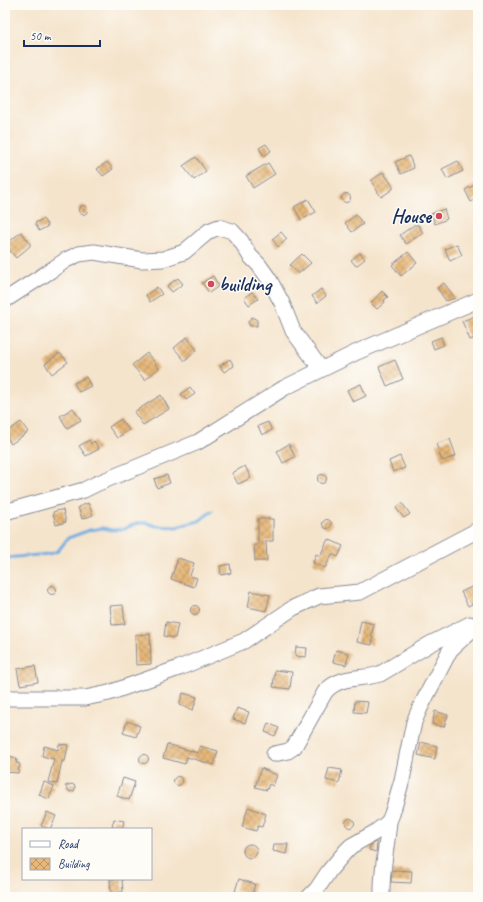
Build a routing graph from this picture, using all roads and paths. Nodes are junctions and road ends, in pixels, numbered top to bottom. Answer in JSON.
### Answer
{"nodes":[{"id":1,"x":5,"y":300,"type":"edge"},
{"id":2,"x":478,"y":300,"type":"edge"},
{"id":3,"x":322,"y":369,"type":"junction"},
{"id":4,"x":5,"y":512,"type":"edge"},
{"id":5,"x":478,"y":530,"type":"edge"},
{"id":6,"x":478,"y":623,"type":"edge"},
{"id":7,"x":5,"y":698,"type":"edge"},
{"id":8,"x":274,"y":754,"type":"dead end"},
{"id":9,"x":389,"y":821,"type":"junction"},
{"id":10,"x":309,"y":897,"type":"edge"},
{"id":11,"x":382,"y":897,"type":"edge"}],
"edges":[{"from":1,"to":3,"type":"street"},
{"from":2,"to":3,"type":"street"},
{"from":3,"to":4,"type":"street"},
{"from":5,"to":7,"type":"street"},
{"from":6,"to":8,"type":"street"},
{"from":6,"to":9,"type":"street"},
{"from":9,"to":10,"type":"street"},
{"from":9,"to":11,"type":"street"}]}
